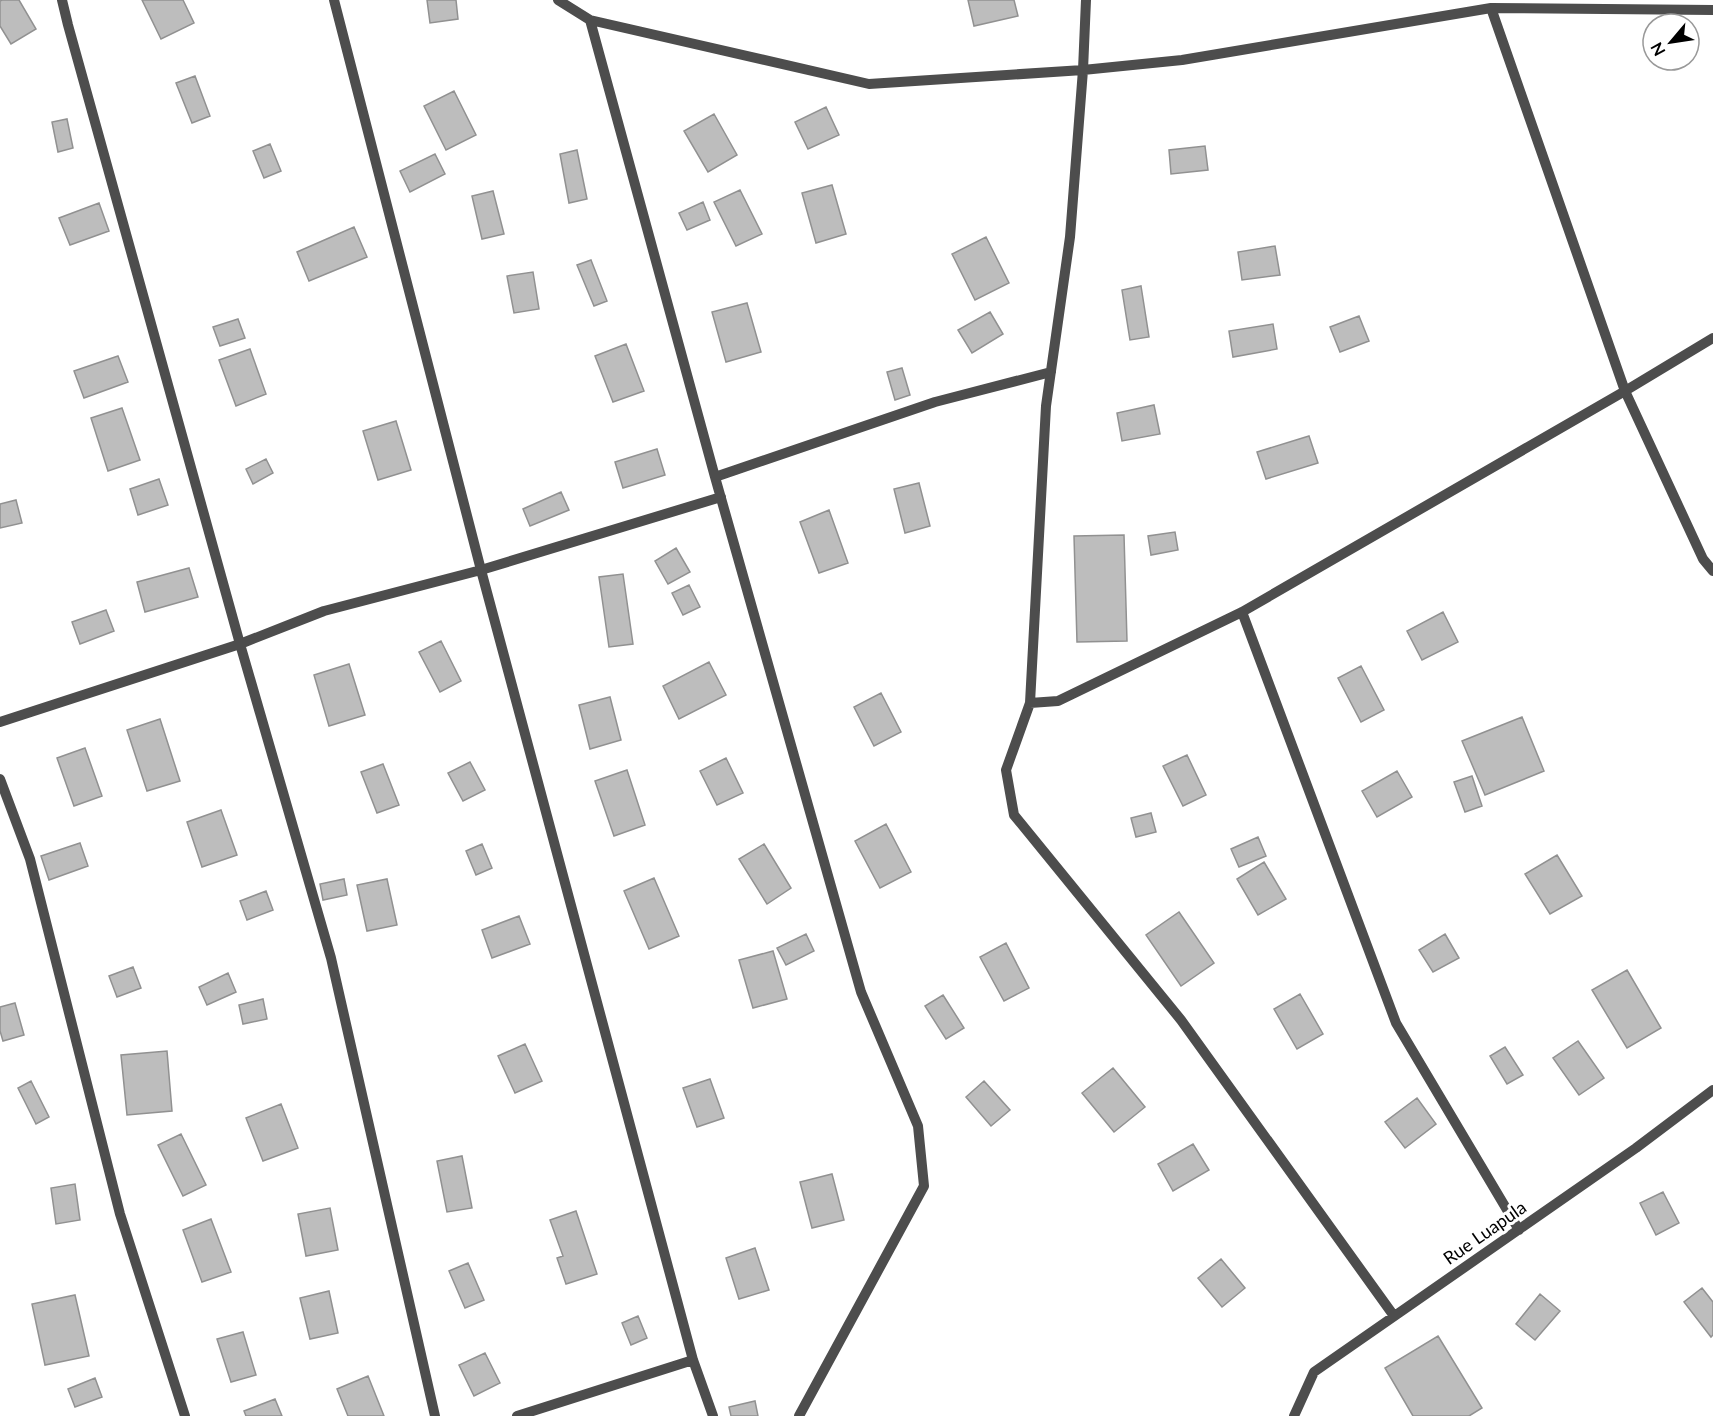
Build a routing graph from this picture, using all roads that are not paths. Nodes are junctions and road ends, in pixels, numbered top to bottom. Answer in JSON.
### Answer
{"nodes":[{"id":1,"x":62,"y":0,"type":"edge"},
{"id":2,"x":334,"y":0,"type":"edge"},
{"id":3,"x":558,"y":0,"type":"edge"},
{"id":4,"x":1086,"y":0,"type":"edge"},
{"id":5,"x":1491,"y":8,"type":"junction"},
{"id":6,"x":1713,"y":10,"type":"edge"},
{"id":7,"x":590,"y":20,"type":"junction"},
{"id":8,"x":1083,"y":70,"type":"junction"},
{"id":9,"x":1713,"y":338,"type":"edge"},
{"id":10,"x":1051,"y":372,"type":"junction"},
{"id":11,"x":1625,"y":391,"type":"junction"},
{"id":12,"x":715,"y":477,"type":"junction"},
{"id":13,"x":721,"y":497,"type":"junction"},
{"id":14,"x":481,"y":570,"type":"junction"},
{"id":15,"x":1713,"y":571,"type":"edge"},
{"id":16,"x":1242,"y":612,"type":"junction"},
{"id":17,"x":240,"y":644,"type":"junction"},
{"id":18,"x":1030,"y":703,"type":"junction"},
{"id":19,"x":0,"y":722,"type":"edge"},
{"id":20,"x":0,"y":779,"type":"edge"},
{"id":21,"x":1713,"y":1090,"type":"edge"},
{"id":22,"x":1519,"y":1230,"type":"junction"},
{"id":23,"x":1394,"y":1316,"type":"junction"},
{"id":24,"x":693,"y":1360,"type":"junction"},
{"id":25,"x":185,"y":1416,"type":"edge"},
{"id":26,"x":435,"y":1416,"type":"edge"},
{"id":27,"x":517,"y":1416,"type":"edge"},
{"id":28,"x":713,"y":1416,"type":"edge"},
{"id":29,"x":799,"y":1416,"type":"edge"},
{"id":30,"x":1294,"y":1416,"type":"edge"}],
"edges":[{"from":1,"to":17,"type":"street"},
{"from":2,"to":14,"type":"street"},
{"from":3,"to":7,"type":"street"},
{"from":4,"to":8,"type":"street"},
{"from":5,"to":6,"type":"street"},
{"from":5,"to":8,"type":"street"},
{"from":5,"to":11,"type":"street"},
{"from":7,"to":8,"type":"street"},
{"from":7,"to":12,"type":"street"},
{"from":8,"to":10,"type":"street"},
{"from":9,"to":11,"type":"street"},
{"from":10,"to":12,"type":"street"},
{"from":10,"to":18,"type":"street"},
{"from":11,"to":15,"type":"street"},
{"from":11,"to":16,"type":"street"},
{"from":12,"to":13,"type":"street"},
{"from":13,"to":14,"type":"street"},
{"from":13,"to":29,"type":"street"},
{"from":14,"to":17,"type":"street"},
{"from":14,"to":24,"type":"street"},
{"from":16,"to":18,"type":"street"},
{"from":16,"to":22,"type":"street"},
{"from":17,"to":19,"type":"street"},
{"from":17,"to":26,"type":"street"},
{"from":18,"to":23,"type":"street"},
{"from":20,"to":25,"type":"street"},
{"from":21,"to":22,"type":"street","name":"Rue Luapula"},
{"from":22,"to":23,"type":"street","name":"Rue Luapula"},
{"from":23,"to":30,"type":"street","name":"Rue Luapula"},
{"from":24,"to":27,"type":"street"},
{"from":24,"to":28,"type":"street"}]}
